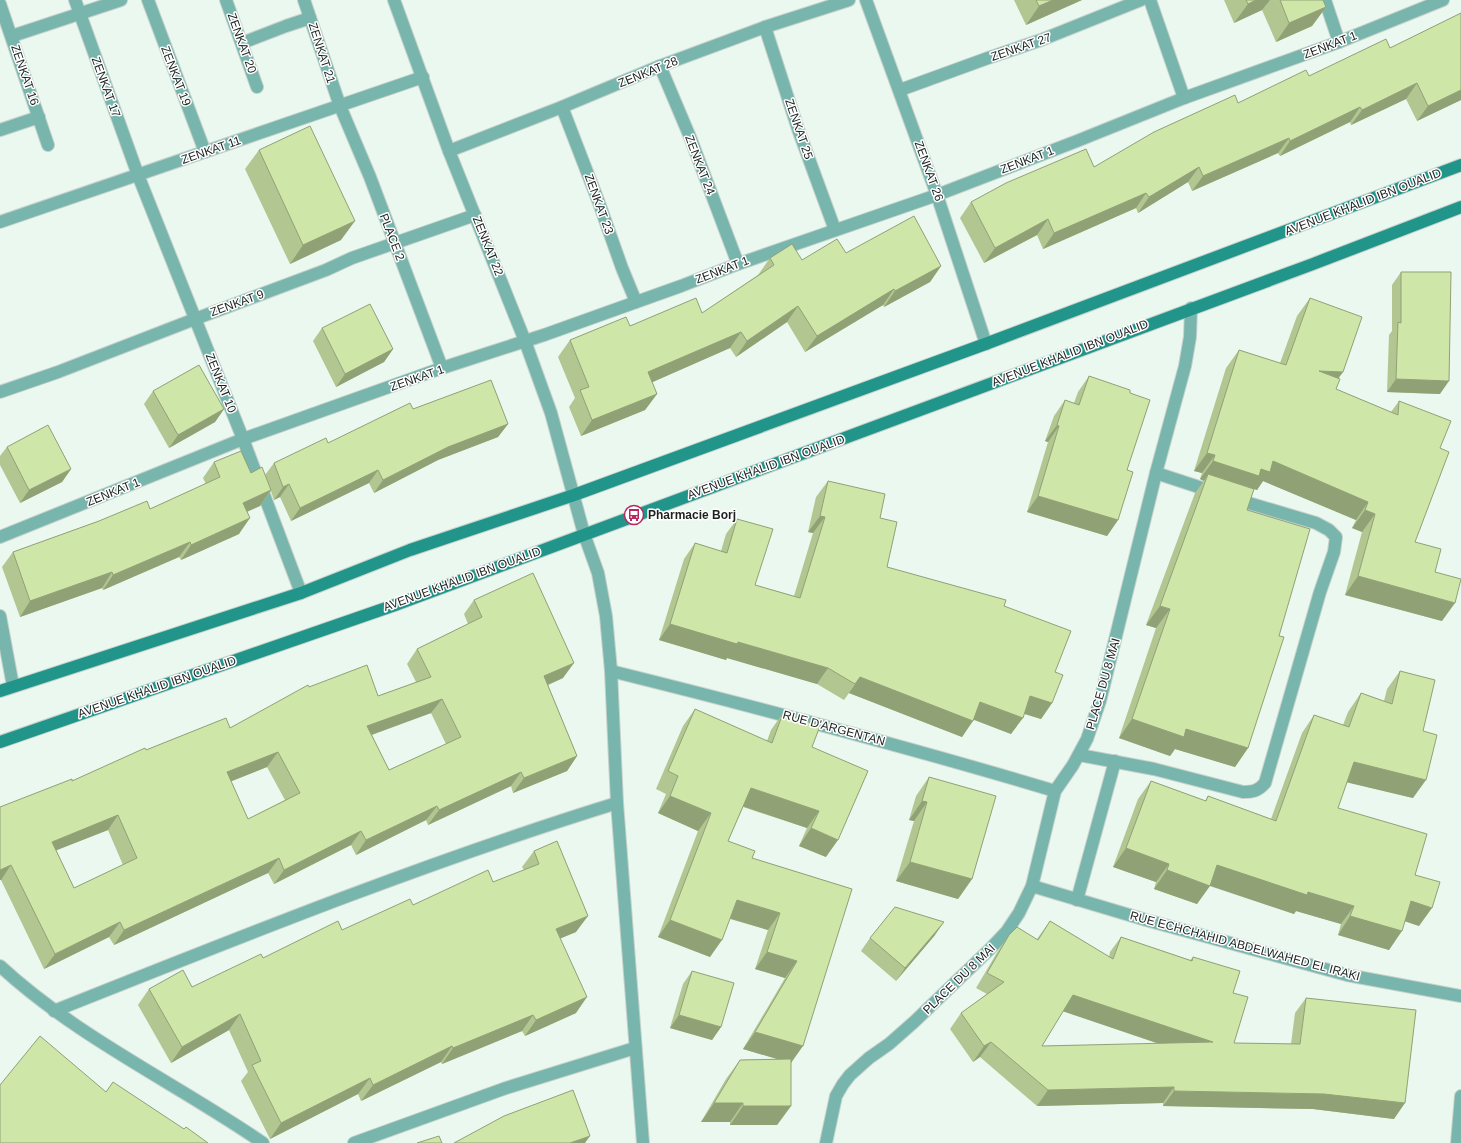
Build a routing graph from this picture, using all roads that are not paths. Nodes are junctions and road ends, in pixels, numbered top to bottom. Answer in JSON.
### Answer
{"nodes":[{"id":1,"x":74,"y":0,"type":"edge"},
{"id":2,"x":121,"y":0,"type":"edge"},
{"id":3,"x":148,"y":0,"type":"edge"},
{"id":4,"x":226,"y":0,"type":"edge"},
{"id":5,"x":304,"y":0,"type":"edge"},
{"id":6,"x":394,"y":0,"type":"edge"},
{"id":7,"x":849,"y":0,"type":"edge"},
{"id":8,"x":866,"y":0,"type":"edge"},
{"id":9,"x":1141,"y":0,"type":"edge"},
{"id":10,"x":1150,"y":0,"type":"edge"},
{"id":11,"x":1325,"y":0,"type":"edge"},
{"id":12,"x":1443,"y":0,"type":"edge"},
{"id":13,"x":0,"y":4,"type":"edge"},
{"id":14,"x":826,"y":4,"type":"edge"},
{"id":15,"x":80,"y":14,"type":"junction"},
{"id":16,"x":310,"y":18,"type":"junction"},
{"id":17,"x":765,"y":27,"type":"junction"},
{"id":18,"x":12,"y":36,"type":"junction"},
{"id":19,"x":1339,"y":42,"type":"junction"},
{"id":20,"x":242,"y":43,"type":"junction"},
{"id":21,"x":660,"y":66,"type":"junction"},
{"id":22,"x":423,"y":77,"type":"junction"},
{"id":23,"x":257,"y":87,"type":"dead end"},
{"id":24,"x":900,"y":90,"type":"junction"},
{"id":25,"x":1184,"y":98,"type":"junction"},
{"id":26,"x":340,"y":106,"type":"junction"},
{"id":27,"x":562,"y":107,"type":"junction"},
{"id":28,"x":39,"y":117,"type":"junction"},
{"id":29,"x":0,"y":130,"type":"edge"},
{"id":30,"x":48,"y":145,"type":"dead end"},
{"id":31,"x":449,"y":151,"type":"junction"},
{"id":32,"x":205,"y":152,"type":"junction"},
{"id":33,"x":1461,"y":165,"type":"edge"},
{"id":34,"x":138,"y":175,"type":"junction"},
{"id":35,"x":937,"y":195,"type":"junction"},
{"id":36,"x":1461,"y":207,"type":"edge"},
{"id":37,"x":475,"y":215,"type":"junction"},
{"id":38,"x":0,"y":222,"type":"edge"},
{"id":39,"x":835,"y":230,"type":"junction"},
{"id":40,"x":394,"y":243,"type":"junction"},
{"id":41,"x":738,"y":264,"type":"junction"},
{"id":42,"x":636,"y":302,"type":"junction"},
{"id":43,"x":1191,"y":308,"type":"junction"},
{"id":44,"x":195,"y":319,"type":"junction"},
{"id":45,"x":525,"y":341,"type":"junction"},
{"id":46,"x":986,"y":344,"type":"junction"},
{"id":47,"x":442,"y":368,"type":"junction"},
{"id":48,"x":0,"y":392,"type":"edge"},
{"id":49,"x":243,"y":439,"type":"junction"},
{"id":50,"x":1156,"y":473,"type":"junction"},
{"id":51,"x":574,"y":495,"type":"junction"},
{"id":52,"x":584,"y":534,"type":"junction"},
{"id":53,"x":0,"y":537,"type":"edge"},
{"id":54,"x":301,"y":592,"type":"junction"},
{"id":55,"x":0,"y":616,"type":"edge"},
{"id":56,"x":611,"y":671,"type":"junction"},
{"id":57,"x":13,"y":686,"type":"junction"},
{"id":58,"x":0,"y":691,"type":"edge"},
{"id":59,"x":0,"y":742,"type":"edge"},
{"id":60,"x":1078,"y":754,"type":"junction"},
{"id":61,"x":1115,"y":761,"type":"junction"},
{"id":62,"x":1055,"y":791,"type":"junction"},
{"id":63,"x":617,"y":803,"type":"junction"},
{"id":64,"x":1032,"y":886,"type":"junction"},
{"id":65,"x":1077,"y":900,"type":"junction"},
{"id":66,"x":0,"y":966,"type":"edge"},
{"id":67,"x":1461,"y":996,"type":"edge"},
{"id":68,"x":54,"y":1011,"type":"junction"},
{"id":69,"x":635,"y":1048,"type":"junction"},
{"id":70,"x":1461,"y":1096,"type":"edge"},
{"id":71,"x":263,"y":1143,"type":"edge"},
{"id":72,"x":354,"y":1143,"type":"edge"},
{"id":73,"x":643,"y":1143,"type":"edge"},
{"id":74,"x":826,"y":1143,"type":"edge"},
{"id":75,"x":1458,"y":1143,"type":"edge"}],
"edges":[{"from":1,"to":15,"type":"street","name":"ZENKAT 17"},
{"from":2,"to":15,"type":"street"},
{"from":3,"to":32,"type":"street","name":"ZENKAT 19"},
{"from":4,"to":20,"type":"street","name":"ZENKAT 20"},
{"from":5,"to":16,"type":"street","name":"ZENKAT 21"},
{"from":6,"to":22,"type":"street","name":"ZENKAT 22"},
{"from":7,"to":14,"type":"street","name":"ZENKAT 28"},
{"from":8,"to":24,"type":"street","name":"ZENKAT 26"},
{"from":9,"to":24,"type":"street","name":"ZENKAT 27"},
{"from":10,"to":25,"type":"street"},
{"from":11,"to":19,"type":"street"},
{"from":12,"to":19,"type":"street","name":"ZENKAT 1"},
{"from":13,"to":18,"type":"street","name":"ZENKAT 16"},
{"from":14,"to":17,"type":"street","name":"ZENKAT 28"},
{"from":15,"to":18,"type":"street"},
{"from":15,"to":34,"type":"street","name":"ZENKAT 17"},
{"from":16,"to":20,"type":"street"},
{"from":16,"to":26,"type":"street","name":"ZENKAT 21"},
{"from":17,"to":21,"type":"street","name":"ZENKAT 28"},
{"from":17,"to":39,"type":"street","name":"ZENKAT 25"},
{"from":18,"to":28,"type":"street","name":"ZENKAT 16"},
{"from":19,"to":25,"type":"street","name":"ZENKAT 1"},
{"from":20,"to":23,"type":"street","name":"ZENKAT 20"},
{"from":21,"to":27,"type":"street","name":"ZENKAT 28"},
{"from":21,"to":41,"type":"street","name":"ZENKAT 24"},
{"from":22,"to":26,"type":"street","name":"ZENKAT 11"},
{"from":22,"to":31,"type":"street","name":"ZENKAT 22"},
{"from":24,"to":35,"type":"street","name":"ZENKAT 26"},
{"from":25,"to":35,"type":"street","name":"ZENKAT 1"},
{"from":26,"to":32,"type":"street","name":"ZENKAT 11"},
{"from":26,"to":40,"type":"street","name":"PLACE 2"},
{"from":27,"to":31,"type":"street","name":"ZENKAT 28"},
{"from":27,"to":42,"type":"street","name":"ZENKAT 23"},
{"from":28,"to":29,"type":"street"},
{"from":28,"to":30,"type":"street","name":"ZENKAT 16"},
{"from":31,"to":37,"type":"street","name":"ZENKAT 22"},
{"from":32,"to":34,"type":"street","name":"ZENKAT 11"},
{"from":33,"to":46,"type":"main road","name":"AVENUE KHALID IBN OUALID"},
{"from":34,"to":38,"type":"street","name":"ZENKAT 11"},
{"from":34,"to":44,"type":"street","name":"ZENKAT 10"},
{"from":35,"to":39,"type":"street","name":"ZENKAT 1"},
{"from":35,"to":46,"type":"street","name":"ZENKAT 26"},
{"from":36,"to":43,"type":"main road","name":"AVENUE KHALID IBN OUALID"},
{"from":37,"to":40,"type":"street","name":"ZENKAT 9"},
{"from":37,"to":45,"type":"street","name":"ZENKAT 22"},
{"from":39,"to":41,"type":"street","name":"ZENKAT 1"},
{"from":40,"to":44,"type":"street","name":"ZENKAT 9"},
{"from":40,"to":47,"type":"street","name":"PLACE 2"},
{"from":41,"to":42,"type":"street","name":"ZENKAT 1"},
{"from":42,"to":45,"type":"street","name":"ZENKAT 1"},
{"from":43,"to":50,"type":"street","name":"PLACE DU 8 MAI"},
{"from":43,"to":52,"type":"main road","name":"AVENUE KHALID IBN OUALID"},
{"from":44,"to":48,"type":"street","name":"ZENKAT 9"},
{"from":44,"to":49,"type":"street","name":"ZENKAT 10"},
{"from":45,"to":47,"type":"street","name":"ZENKAT 1"},
{"from":45,"to":51,"type":"street","name":"ZENKAT 22"},
{"from":46,"to":51,"type":"main road","name":"AVENUE KHALID IBN OUALID"},
{"from":47,"to":49,"type":"street","name":"ZENKAT 1"},
{"from":49,"to":53,"type":"street","name":"ZENKAT 1"},
{"from":49,"to":54,"type":"street","name":"ZENKAT 10"},
{"from":50,"to":60,"type":"street","name":"PLACE DU 8 MAI"},
{"from":50,"to":61,"type":"street"},
{"from":51,"to":52,"type":"street","name":"ZENKAT 22"},
{"from":51,"to":54,"type":"main road","name":"AVENUE KHALID IBN OUALID"},
{"from":52,"to":56,"type":"street","name":"ZENKAT 22"},
{"from":52,"to":59,"type":"main road","name":"AVENUE KHALID IBN OUALID"},
{"from":54,"to":57,"type":"main road","name":"AVENUE KHALID IBN OUALID"},
{"from":55,"to":57,"type":"street"},
{"from":56,"to":62,"type":"street","name":"RUE D'ARGENTAN"},
{"from":56,"to":63,"type":"street","name":"ZENKAT 22"},
{"from":57,"to":58,"type":"main road","name":"AVENUE KHALID IBN OUALID"},
{"from":60,"to":61,"type":"street"},
{"from":60,"to":62,"type":"street","name":"PLACE DU 8 MAI"},
{"from":61,"to":65,"type":"street"},
{"from":62,"to":64,"type":"street","name":"PLACE DU 8 MAI"},
{"from":63,"to":68,"type":"street"},
{"from":63,"to":69,"type":"street","name":"ZENKAT 22"},
{"from":64,"to":65,"type":"street","name":"RUE ECHCHAHID ABDELWAHED EL IRAKI"},
{"from":64,"to":74,"type":"street","name":"PLACE DU 8 MAI"},
{"from":65,"to":67,"type":"street","name":"RUE ECHCHAHID ABDELWAHED EL IRAKI"},
{"from":66,"to":68,"type":"street"},
{"from":68,"to":71,"type":"street"},
{"from":69,"to":72,"type":"street"},
{"from":69,"to":73,"type":"street","name":"ZENKAT 22"},
{"from":70,"to":75,"type":"street"}]}
